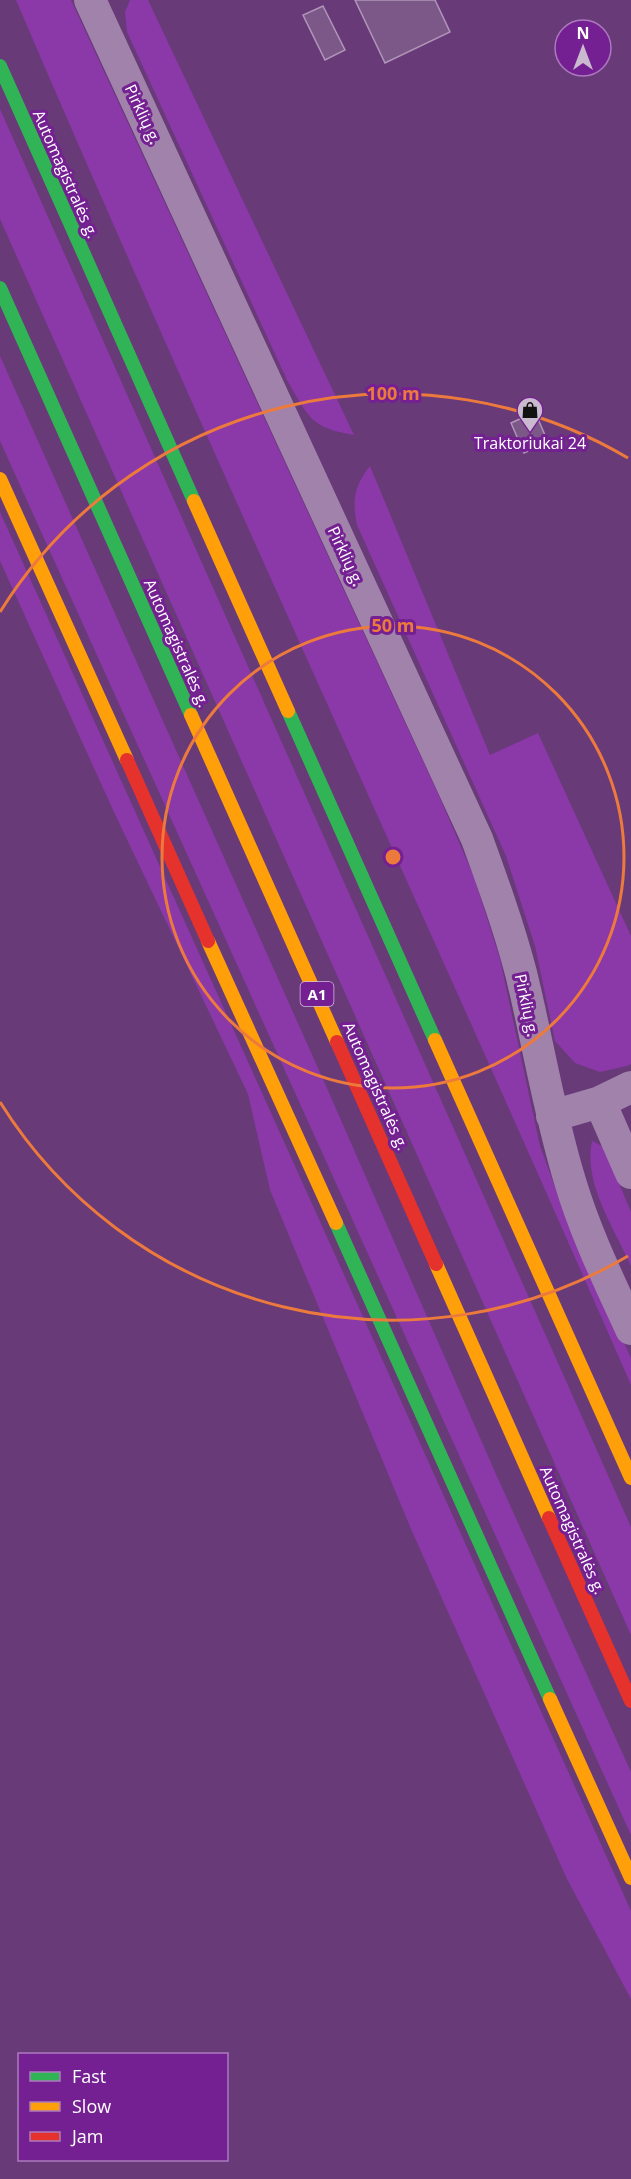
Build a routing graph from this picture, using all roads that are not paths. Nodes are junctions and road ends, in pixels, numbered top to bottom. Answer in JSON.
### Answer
{"nodes":[{"id":1,"x":90,"y":0,"type":"edge"},
{"id":2,"x":0,"y":66,"type":"edge"},
{"id":3,"x":0,"y":288,"type":"edge"},
{"id":4,"x":0,"y":478,"type":"edge"},
{"id":5,"x":631,"y":1087,"type":"edge"},
{"id":6,"x":600,"y":1102,"type":"junction"},
{"id":7,"x":552,"y":1116,"type":"junction"},
{"id":8,"x":631,"y":1173,"type":"edge"},
{"id":9,"x":631,"y":1329,"type":"edge"},
{"id":10,"x":631,"y":1478,"type":"edge"},
{"id":11,"x":631,"y":1701,"type":"edge"},
{"id":12,"x":631,"y":1878,"type":"edge"}],
"edges":[{"from":1,"to":7,"type":"street","name":"Pirklių g."},
{"from":2,"to":10,"type":"main road","name":"Automagistralės g."},
{"from":3,"to":11,"type":"main road","name":"Automagistralės g.","number":"A1"},
{"from":4,"to":12,"type":"main road"},
{"from":5,"to":6,"type":"street"},
{"from":6,"to":7,"type":"street"},
{"from":6,"to":8,"type":"street"},
{"from":7,"to":9,"type":"street","name":"Pirklių g."}]}
